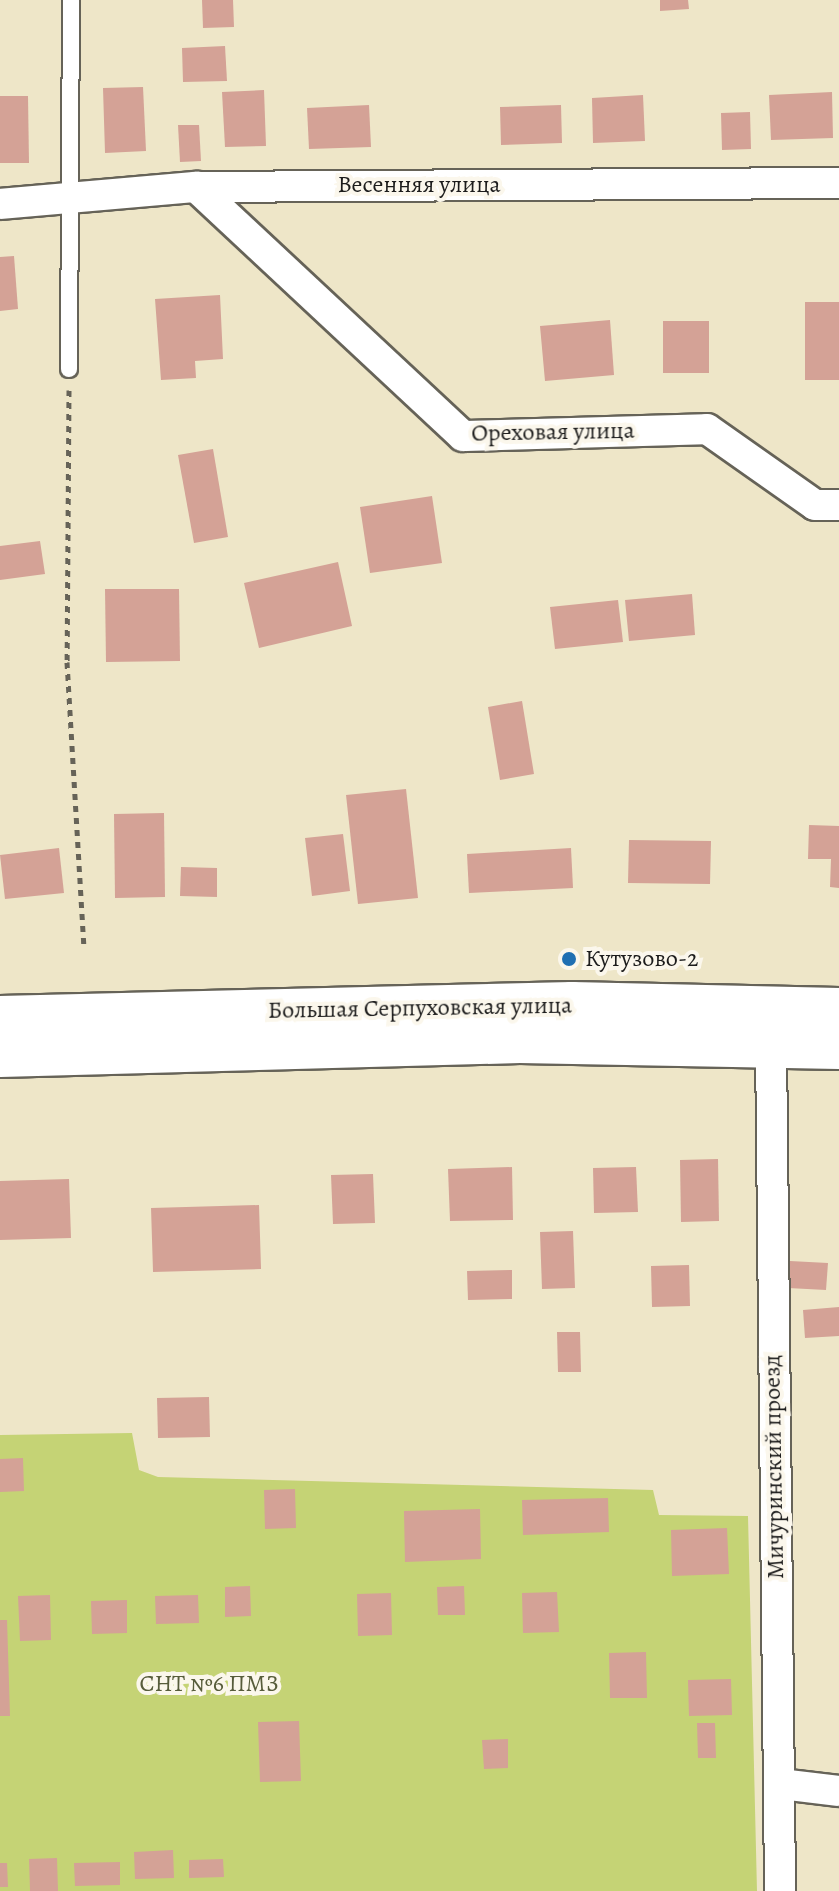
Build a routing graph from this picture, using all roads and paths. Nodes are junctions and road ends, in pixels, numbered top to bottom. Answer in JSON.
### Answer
{"nodes":[{"id":1,"x":71,"y":0,"type":"edge"},
{"id":2,"x":839,"y":183,"type":"edge"},
{"id":3,"x":196,"y":187,"type":"junction"},
{"id":4,"x":72,"y":200,"type":"junction"},
{"id":5,"x":0,"y":204,"type":"edge"},
{"id":6,"x":69,"y":369,"type":"joint"},
{"id":7,"x":839,"y":505,"type":"edge"},
{"id":8,"x":84,"y":946,"type":"dead end"},
{"id":9,"x":839,"y":1010,"type":"edge"},
{"id":10,"x":0,"y":1018,"type":"edge"},
{"id":11,"x":771,"y":1043,"type":"junction"},
{"id":12,"x":839,"y":1047,"type":"edge"},
{"id":13,"x":0,"y":1055,"type":"edge"},
{"id":14,"x":780,"y":1784,"type":"junction"},
{"id":15,"x":839,"y":1791,"type":"edge"},
{"id":16,"x":780,"y":1891,"type":"edge"}],
"edges":[{"from":1,"to":4,"type":"lane"},
{"from":2,"to":3,"type":"street","name":"Весенняя улица"},
{"from":3,"to":4,"type":"street","name":"Весенняя улица"},
{"from":3,"to":7,"type":"street","name":"Ореховая улица"},
{"from":4,"to":5,"type":"street","name":"Весенняя улица"},
{"from":4,"to":6,"type":"lane"},
{"from":6,"to":8,"type":"path"},
{"from":9,"to":10,"type":"main road","name":"Большая Серпуховская улица"},
{"from":11,"to":12,"type":"main road","name":"Большая Серпуховская улица"},
{"from":11,"to":13,"type":"main road","name":"Большая Серпуховская улица"},
{"from":11,"to":14,"type":"street","name":"Мичуринский проезд"},
{"from":14,"to":15,"type":"street"},
{"from":14,"to":16,"type":"street","name":"Мичуринский проезд"}]}
